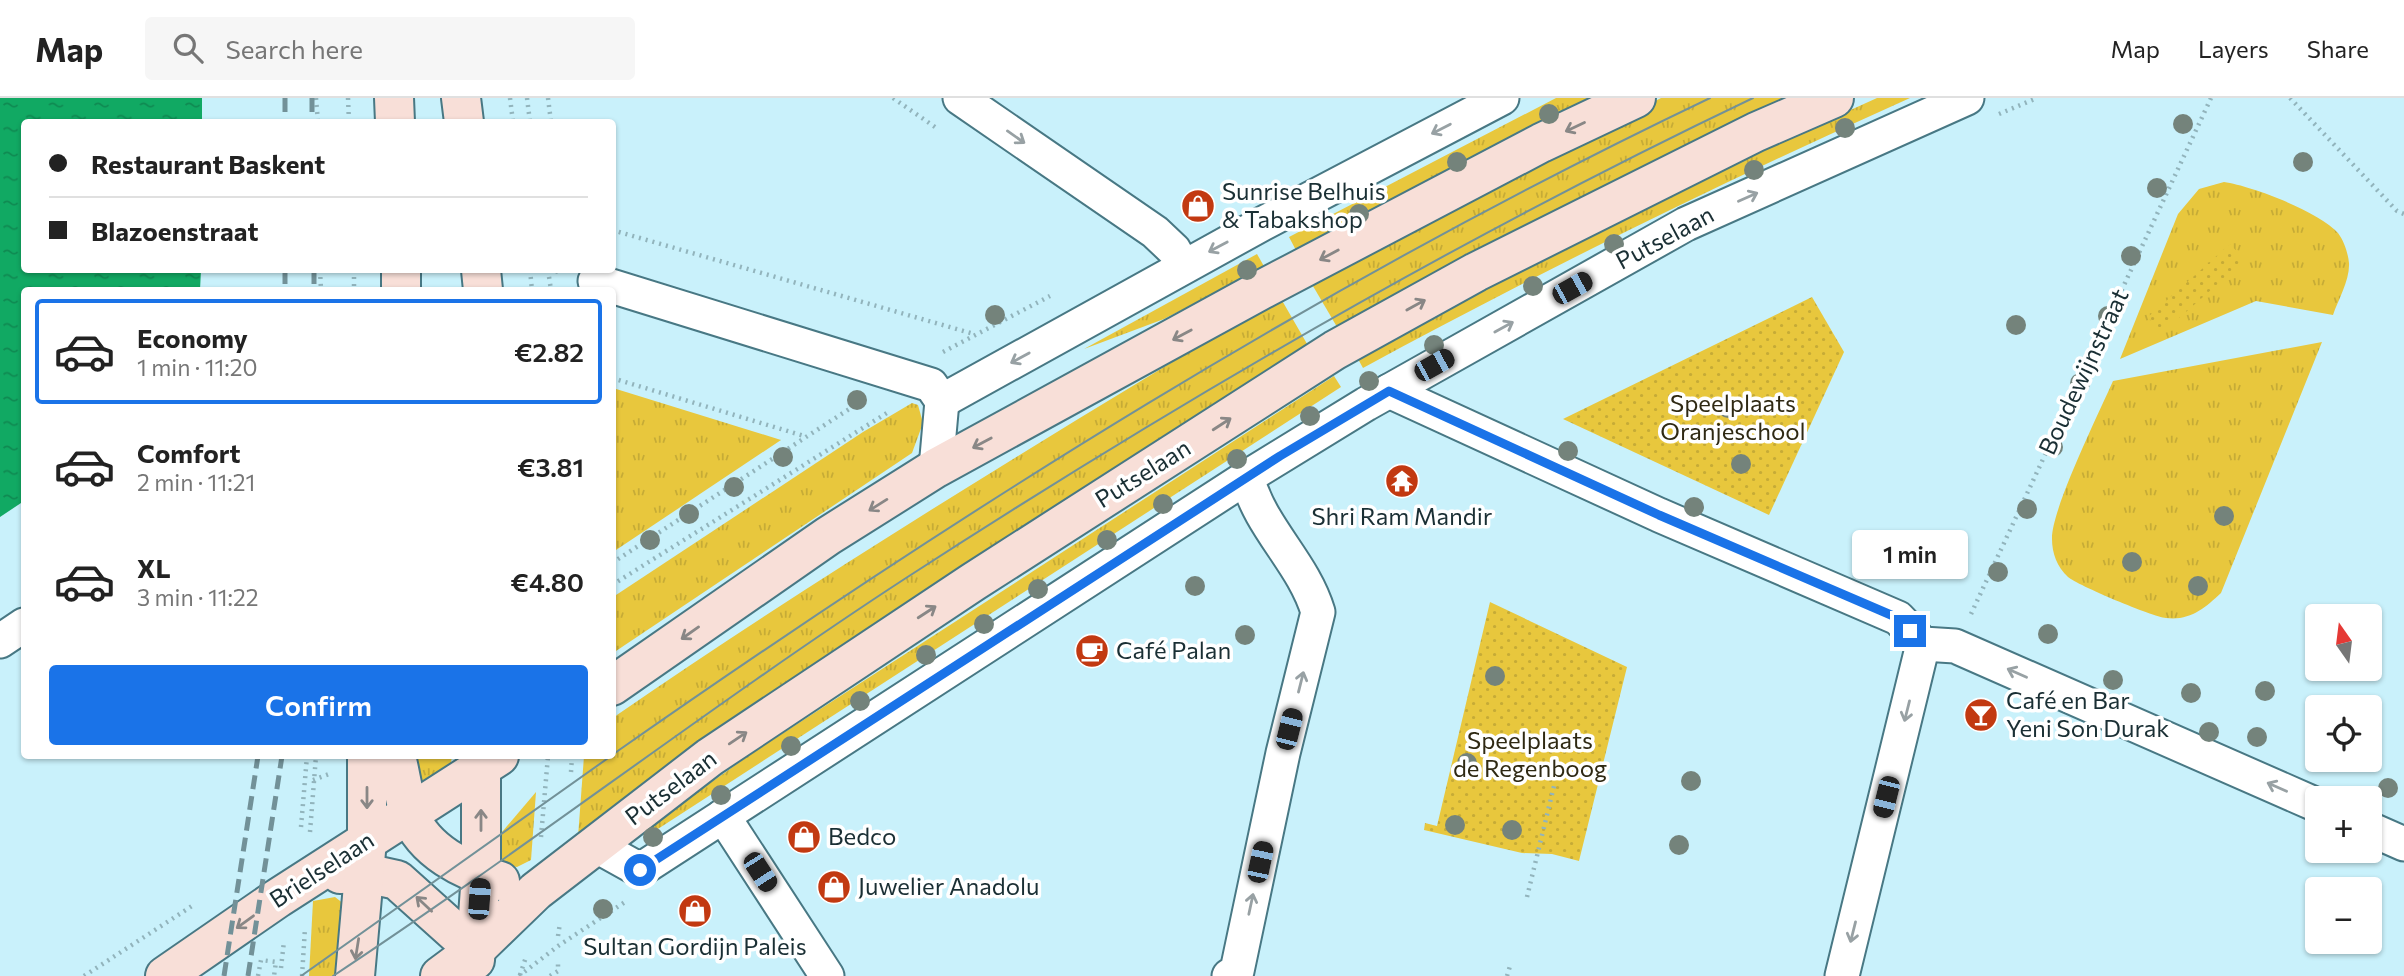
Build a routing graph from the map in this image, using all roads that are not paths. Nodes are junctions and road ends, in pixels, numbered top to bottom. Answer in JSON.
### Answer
{"nodes":[{"id":1,"x":394,"y":98,"type":"edge"},
{"id":2,"x":461,"y":98,"type":"edge"},
{"id":3,"x":960,"y":98,"type":"edge"},
{"id":4,"x":1502,"y":98,"type":"edge"},
{"id":5,"x":1636,"y":98,"type":"edge"},
{"id":6,"x":1834,"y":98,"type":"edge"},
{"id":7,"x":1967,"y":98,"type":"edge"},
{"id":8,"x":395,"y":119,"type":"edge"},
{"id":9,"x":464,"y":119,"type":"edge"},
{"id":10,"x":1183,"y":266,"type":"junction"},
{"id":11,"x":595,"y":281,"type":"dead end"},
{"id":12,"x":614,"y":287,"type":"edge"},
{"id":13,"x":616,"y":287,"type":"edge"},
{"id":14,"x":1389,"y":391,"type":"junction"},
{"id":15,"x":943,"y":401,"type":"junction"},
{"id":16,"x":936,"y":468,"type":"junction"},
{"id":17,"x":1247,"y":477,"type":"junction"},
{"id":18,"x":21,"y":627,"type":"edge"},
{"id":19,"x":0,"y":641,"type":"edge"},
{"id":20,"x":1939,"y":645,"type":"junction"},
{"id":21,"x":616,"y":683,"type":"edge"},
{"id":22,"x":368,"y":759,"type":"edge"},
{"id":23,"x":397,"y":759,"type":"edge"},
{"id":24,"x":487,"y":760,"type":"edge"},
{"id":25,"x":2305,"y":801,"type":"edge"},
{"id":26,"x":410,"y":814,"type":"junction"},
{"id":27,"x":723,"y":816,"type":"junction"},
{"id":28,"x":2382,"y":834,"type":"edge"},
{"id":29,"x":2404,"y":844,"type":"edge"},
{"id":30,"x":595,"y":845,"type":"junction"},
{"id":31,"x":366,"y":857,"type":"junction"},
{"id":32,"x":481,"y":873,"type":"junction"},
{"id":33,"x":536,"y":891,"type":"junction"},
{"id":34,"x":475,"y":963,"type":"edge"},
{"id":35,"x":1241,"y":974,"type":"edge"},
{"id":36,"x":165,"y":976,"type":"edge"},
{"id":37,"x":355,"y":976,"type":"edge"},
{"id":38,"x":440,"y":976,"type":"edge"},
{"id":39,"x":827,"y":976,"type":"edge"},
{"id":40,"x":1842,"y":976,"type":"edge"}],
"edges":[{"from":1,"to":8,"type":"main road"},
{"from":2,"to":9,"type":"main road"},
{"from":3,"to":10,"type":"street","one_way":true},
{"from":4,"to":10,"type":"street","one_way":true},
{"from":5,"to":16,"type":"main road","one_way":true},
{"from":30,"to":6,"type":"main road","name":"Putselaan","one_way":true},
{"from":14,"to":7,"type":"street","name":"Putselaan","one_way":true},
{"from":10,"to":15,"type":"street","one_way":true},
{"from":11,"to":12,"type":"street"},
{"from":13,"to":15,"type":"street"},
{"from":14,"to":17,"type":"street","name":"Putselaan"},
{"from":14,"to":20,"type":"street"},
{"from":15,"to":16,"type":"street"},
{"from":16,"to":21,"type":"main road","one_way":true},
{"from":17,"to":27,"type":"street","name":"Putselaan"},
{"from":35,"to":17,"type":"street","one_way":true},
{"from":18,"to":19,"type":"street"},
{"from":25,"to":20,"type":"street","one_way":true},
{"from":20,"to":40,"type":"street","one_way":true},
{"from":22,"to":31,"type":"main road","one_way":true},
{"from":23,"to":26,"type":"main road"},
{"from":24,"to":26,"type":"main road","name":"Brielselaan"},
{"from":32,"to":24,"type":"main road","one_way":true},
{"from":26,"to":31,"type":"main road","name":"Brielselaan"},
{"from":26,"to":32,"type":"main road"},
{"from":27,"to":30,"type":"street","name":"Putselaan"},
{"from":27,"to":39,"type":"street"},
{"from":28,"to":29,"type":"street"},
{"from":30,"to":33,"type":"main road","name":"Putselaan"},
{"from":34,"to":31,"type":"main road","one_way":true},
{"from":31,"to":36,"type":"main road","name":"Brielselaan","one_way":true},
{"from":31,"to":37,"type":"main road","one_way":true},
{"from":32,"to":33,"type":"main road"},
{"from":32,"to":34,"type":"main road"},
{"from":33,"to":34,"type":"main road","name":"Putselaan"},
{"from":34,"to":38,"type":"main road","name":"Putselaan"}]}
